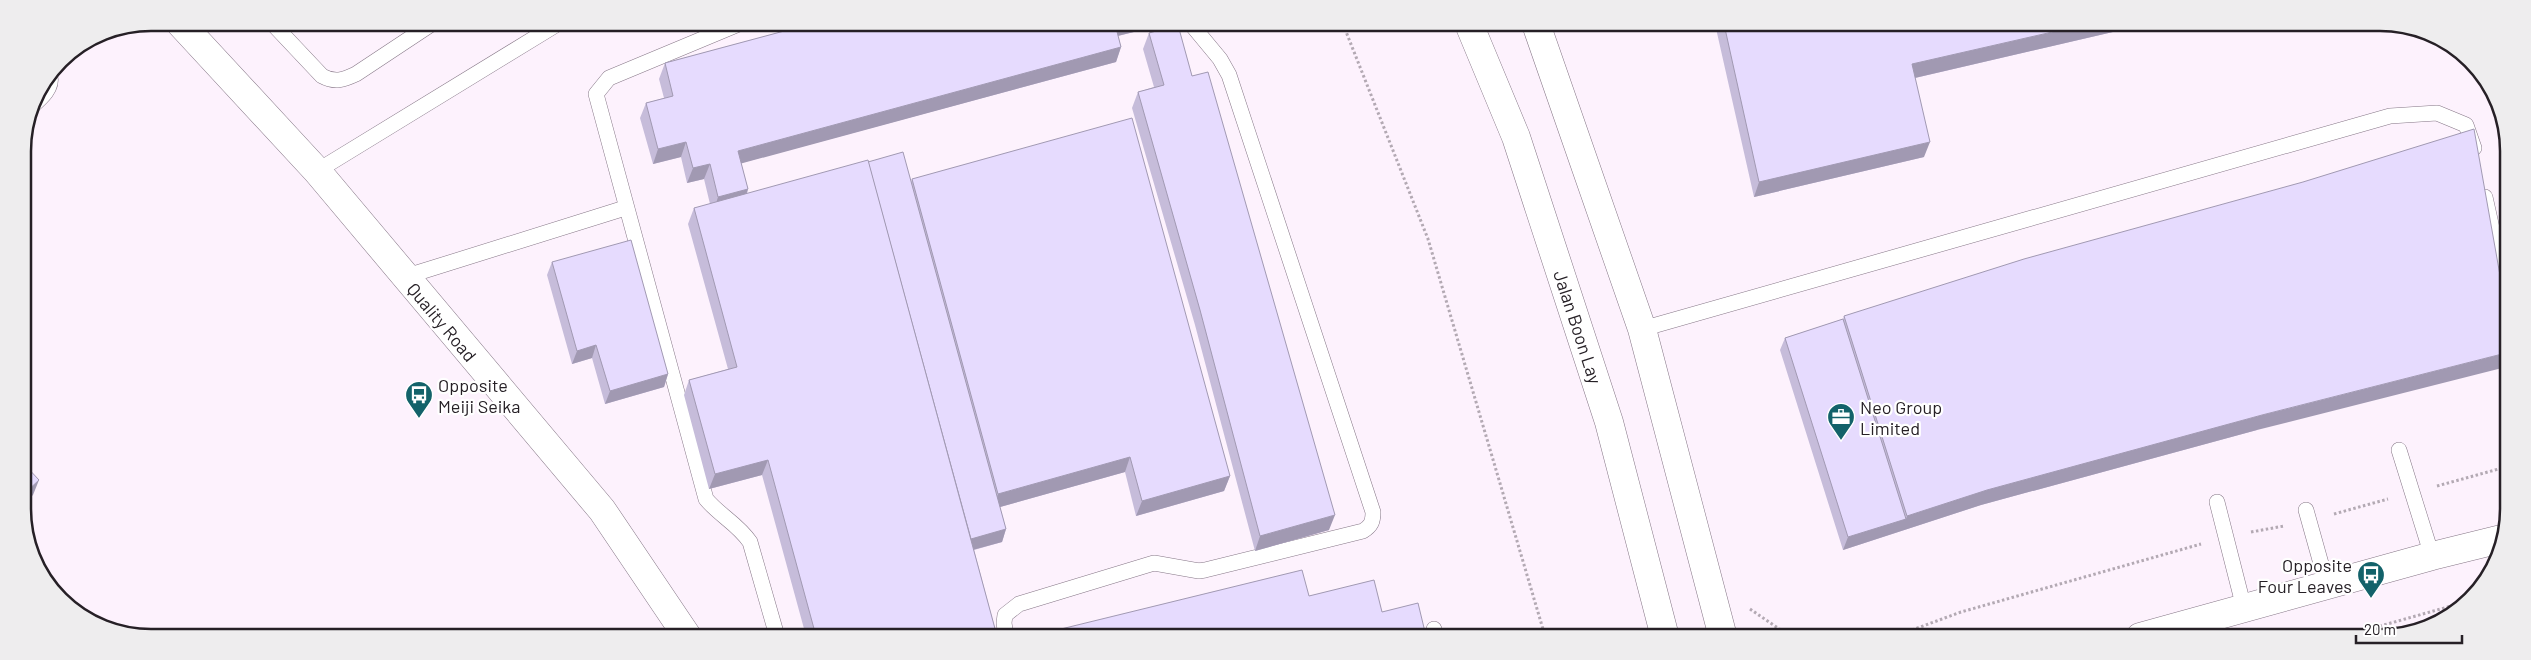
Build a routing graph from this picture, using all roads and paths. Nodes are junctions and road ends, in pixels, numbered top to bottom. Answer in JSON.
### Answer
{"nodes":[{"id":1,"x":188,"y":31,"type":"edge"},
{"id":2,"x":280,"y":31,"type":"edge"},
{"id":3,"x":421,"y":31,"type":"edge"},
{"id":4,"x":546,"y":31,"type":"edge"},
{"id":5,"x":721,"y":31,"type":"edge"},
{"id":6,"x":1197,"y":31,"type":"edge"},
{"id":7,"x":1346,"y":31,"type":"edge"},
{"id":8,"x":1472,"y":31,"type":"edge"},
{"id":9,"x":1538,"y":31,"type":"edge"},
{"id":10,"x":2477,"y":159,"type":"edge"},
{"id":11,"x":317,"y":171,"type":"junction"},
{"id":12,"x":2481,"y":178,"type":"edge"},
{"id":13,"x":625,"y":208,"type":"junction"},
{"id":14,"x":2500,"y":264,"type":"edge"},
{"id":15,"x":404,"y":276,"type":"junction"},
{"id":16,"x":1642,"y":329,"type":"junction"},
{"id":17,"x":2399,"y":450,"type":"dead end"},
{"id":18,"x":2500,"y":469,"type":"edge"},
{"id":19,"x":2412,"y":493,"type":"junction"},
{"id":20,"x":2217,"y":502,"type":"dead end"},
{"id":21,"x":2308,"y":515,"type":"junction"},
{"id":22,"x":2226,"y":538,"type":"junction"},
{"id":23,"x":2496,"y":540,"type":"edge"},
{"id":24,"x":2432,"y":556,"type":"junction"},
{"id":25,"x":2327,"y":585,"type":"junction"},
{"id":26,"x":2450,"y":606,"type":"edge"},
{"id":27,"x":2244,"y":608,"type":"junction"},
{"id":28,"x":1543,"y":628,"type":"edge"},
{"id":29,"x":1663,"y":628,"type":"edge"},
{"id":30,"x":1721,"y":628,"type":"edge"},
{"id":31,"x":1917,"y":628,"type":"edge"},
{"id":32,"x":2172,"y":628,"type":"edge"},
{"id":33,"x":2373,"y":628,"type":"edge"},
{"id":34,"x":682,"y":629,"type":"edge"},
{"id":35,"x":775,"y":629,"type":"edge"},
{"id":36,"x":1005,"y":629,"type":"edge"}],
"edges":[{"from":1,"to":11,"type":"main road","name":"Quality Road"},
{"from":2,"to":3,"type":"lane"},
{"from":4,"to":11,"type":"lane"},
{"from":5,"to":13,"type":"lane"},
{"from":6,"to":36,"type":"lane"},
{"from":7,"to":28,"type":"path"},
{"from":8,"to":29,"type":"main road","name":"Jalan Boon Lay"},
{"from":9,"to":16,"type":"main road"},
{"from":10,"to":16,"type":"lane"},
{"from":11,"to":15,"type":"main road","name":"Quality Road"},
{"from":12,"to":14,"type":"lane"},
{"from":13,"to":15,"type":"lane"},
{"from":13,"to":35,"type":"lane"},
{"from":15,"to":34,"type":"main road","name":"Quality Road"},
{"from":16,"to":30,"type":"main road"},
{"from":17,"to":19,"type":"lane"},
{"from":18,"to":19,"type":"path"},
{"from":19,"to":21,"type":"path"},
{"from":19,"to":24,"type":"lane"},
{"from":20,"to":22,"type":"lane"},
{"from":21,"to":22,"type":"path"},
{"from":21,"to":25,"type":"lane"},
{"from":22,"to":27,"type":"lane"},
{"from":22,"to":31,"type":"path"},
{"from":23,"to":24,"type":"main road"},
{"from":24,"to":25,"type":"main road"},
{"from":25,"to":27,"type":"main road"},
{"from":26,"to":33,"type":"path"},
{"from":27,"to":32,"type":"main road"}]}
